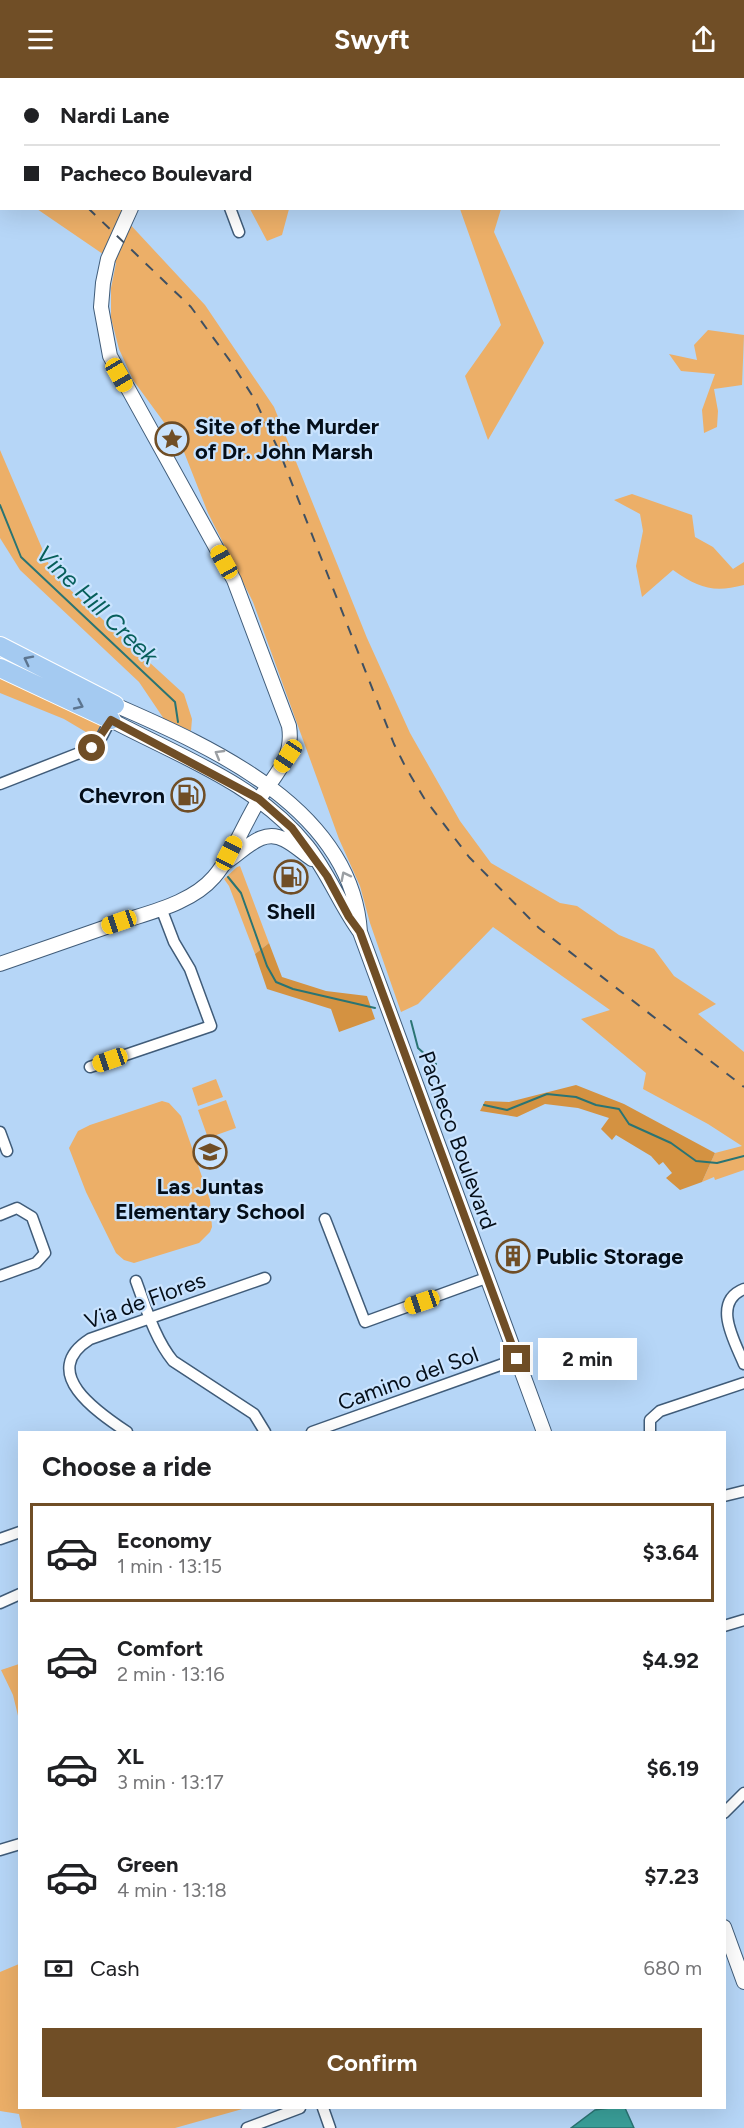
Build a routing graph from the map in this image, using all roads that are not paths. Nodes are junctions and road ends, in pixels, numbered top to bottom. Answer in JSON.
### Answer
{"nodes":[{"id":1,"x":130,"y":210,"type":"edge"},
{"id":2,"x":231,"y":210,"type":"edge"},
{"id":3,"x":240,"y":232,"type":"dead end"},
{"id":4,"x":0,"y":646,"type":"edge"},
{"id":5,"x":0,"y":668,"type":"edge"},
{"id":6,"x":113,"y":713,"type":"junction"},
{"id":7,"x":0,"y":784,"type":"edge"},
{"id":8,"x":269,"y":785,"type":"junction"},
{"id":9,"x":259,"y":799,"type":"junction"},
{"id":10,"x":318,"y":862,"type":"junction"},
{"id":11,"x":223,"y":864,"type":"junction"},
{"id":12,"x":161,"y":908,"type":"junction"},
{"id":13,"x":360,"y":932,"type":"junction"},
{"id":14,"x":0,"y":964,"type":"edge"},
{"id":15,"x":90,"y":1067,"type":"dead end"},
{"id":16,"x":0,"y":1132,"type":"edge"},
{"id":17,"x":7,"y":1151,"type":"dead end"},
{"id":18,"x":0,"y":1215,"type":"edge"},
{"id":19,"x":326,"y":1218,"type":"dead end"},
{"id":20,"x":0,"y":1276,"type":"edge"},
{"id":21,"x":265,"y":1278,"type":"dead end"},
{"id":22,"x":486,"y":1278,"type":"junction"},
{"id":23,"x":136,"y":1281,"type":"dead end"},
{"id":24,"x":744,"y":1289,"type":"edge"},
{"id":25,"x":150,"y":1319,"type":"junction"},
{"id":26,"x":517,"y":1359,"type":"junction"},
{"id":27,"x":744,"y":1364,"type":"edge"},
{"id":28,"x":744,"y":1383,"type":"edge"},
{"id":29,"x":126,"y":1431,"type":"edge"},
{"id":30,"x":264,"y":1431,"type":"edge"},
{"id":31,"x":315,"y":1431,"type":"edge"},
{"id":32,"x":540,"y":1431,"type":"edge"},
{"id":33,"x":650,"y":1431,"type":"edge"},
{"id":34,"x":744,"y":1491,"type":"edge"},
{"id":35,"x":726,"y":1496,"type":"edge"},
{"id":36,"x":18,"y":1533,"type":"edge"},
{"id":37,"x":0,"y":1539,"type":"edge"},
{"id":38,"x":18,"y":1595,"type":"edge"},
{"id":39,"x":0,"y":1603,"type":"edge"},
{"id":40,"x":744,"y":1620,"type":"edge"},
{"id":41,"x":726,"y":1625,"type":"edge"},
{"id":42,"x":744,"y":1793,"type":"edge"},
{"id":43,"x":726,"y":1811,"type":"edge"},
{"id":44,"x":18,"y":1845,"type":"edge"},
{"id":45,"x":0,"y":1851,"type":"edge"},
{"id":46,"x":726,"y":1932,"type":"edge"},
{"id":47,"x":744,"y":1982,"type":"edge"},
{"id":48,"x":297,"y":2109,"type":"edge"},
{"id":49,"x":323,"y":2109,"type":"edge"},
{"id":50,"x":247,"y":2128,"type":"edge"},
{"id":51,"x":330,"y":2128,"type":"edge"}],
"edges":[{"from":1,"to":8,"type":"main road"},
{"from":2,"to":3,"type":"street"},
{"from":6,"to":4,"type":"highway","one_way":true},
{"from":5,"to":6,"type":"highway","one_way":true},
{"from":6,"to":7,"type":"street"},
{"from":8,"to":6,"type":"main road","name":"Pacheco Boulevard","one_way":true},
{"from":6,"to":9,"type":"main road","name":"Pacheco Boulevard"},
{"from":8,"to":9,"type":"main road"},
{"from":13,"to":8,"type":"main road","name":"Pacheco Boulevard","one_way":true},
{"from":9,"to":10,"type":"main road","name":"Pacheco Boulevard"},
{"from":9,"to":11,"type":"main road"},
{"from":10,"to":11,"type":"main road"},
{"from":10,"to":13,"type":"main road","name":"Pacheco Boulevard"},
{"from":11,"to":12,"type":"main road"},
{"from":12,"to":14,"type":"main road"},
{"from":12,"to":15,"type":"street"},
{"from":13,"to":22,"type":"main road","name":"Pacheco Boulevard"},
{"from":16,"to":17,"type":"street"},
{"from":18,"to":20,"type":"street"},
{"from":19,"to":22,"type":"street"},
{"from":21,"to":25,"type":"street","name":"Via de Flores"},
{"from":22,"to":26,"type":"main road","name":"Pacheco Boulevard"},
{"from":23,"to":25,"type":"street"},
{"from":24,"to":27,"type":"street"},
{"from":25,"to":29,"type":"street","name":"Via de Flores"},
{"from":25,"to":30,"type":"street"},
{"from":26,"to":31,"type":"street","name":"Camino del Sol"},
{"from":26,"to":32,"type":"main road","name":"Pacheco Boulevard"},
{"from":28,"to":33,"type":"street"},
{"from":34,"to":35,"type":"street"},
{"from":36,"to":37,"type":"street"},
{"from":38,"to":39,"type":"street"},
{"from":40,"to":41,"type":"street"},
{"from":42,"to":43,"type":"street"},
{"from":44,"to":45,"type":"street"},
{"from":46,"to":47,"type":"main road"},
{"from":48,"to":50,"type":"street"},
{"from":49,"to":51,"type":"street"}]}
